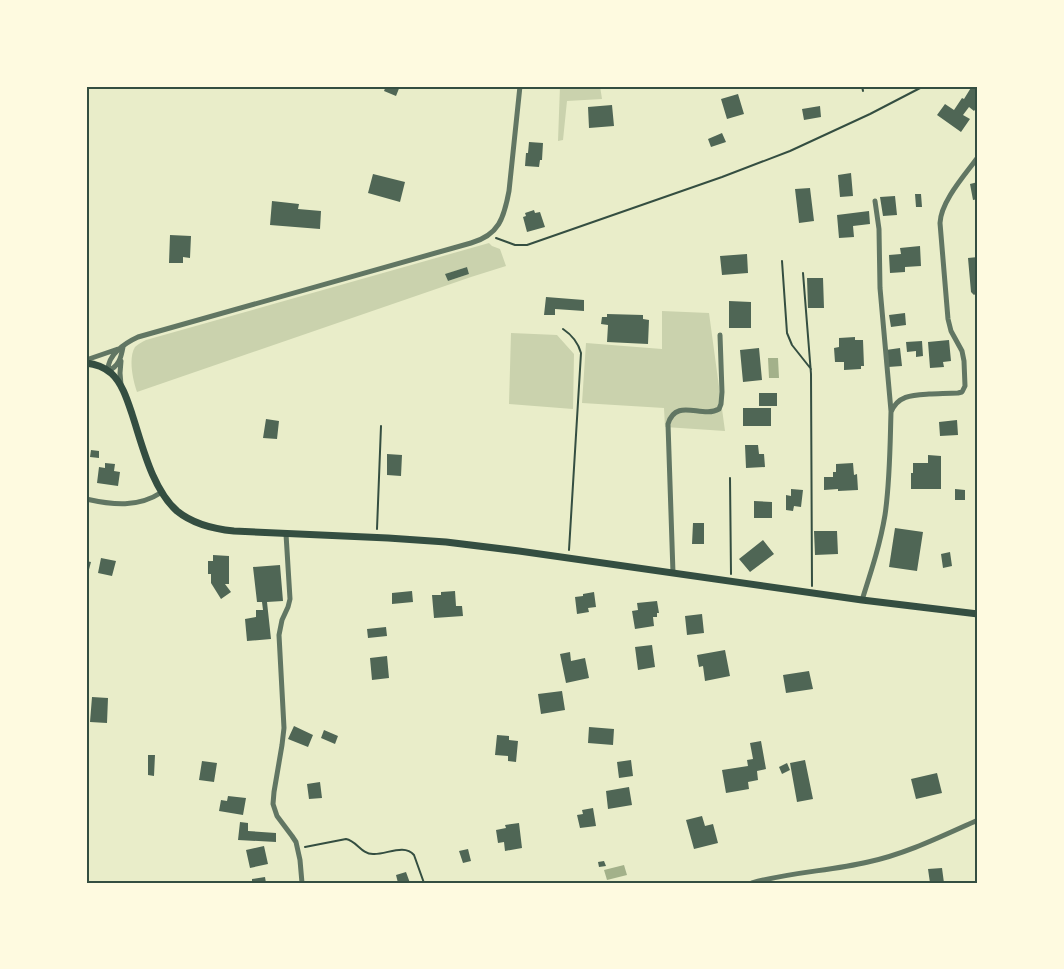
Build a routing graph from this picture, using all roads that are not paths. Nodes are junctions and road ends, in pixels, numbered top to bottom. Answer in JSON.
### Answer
{"nodes":[{"id":1,"x":520,"y":86,"type":"edge"},
{"id":2,"x":978,"y":157,"type":"edge"},
{"id":3,"x":875,"y":201,"type":"dead end"},
{"id":4,"x":720,"y":335,"type":"dead end"},
{"id":5,"x":123,"y":347,"type":"junction"},
{"id":6,"x":122,"y":357,"type":"junction"},
{"id":7,"x":86,"y":361,"type":"edge"},
{"id":8,"x":108,"y":371,"type":"junction"},
{"id":9,"x":122,"y":388,"type":"junction"},
{"id":10,"x":891,"y":412,"type":"junction"},
{"id":11,"x":162,"y":492,"type":"junction"},
{"id":12,"x":86,"y":499,"type":"edge"},
{"id":13,"x":286,"y":534,"type":"junction"},
{"id":14,"x":673,"y":574,"type":"junction"},
{"id":15,"x":862,"y":600,"type":"junction"},
{"id":16,"x":978,"y":614,"type":"edge"},
{"id":17,"x":978,"y":820,"type":"edge"},
{"id":18,"x":302,"y":883,"type":"edge"},
{"id":19,"x":752,"y":883,"type":"edge"}],
"edges":[{"from":1,"to":5,"type":"street"},
{"from":2,"to":10,"type":"street"},
{"from":3,"to":10,"type":"street"},
{"from":4,"to":14,"type":"street"},
{"from":5,"to":6,"type":"street"},
{"from":5,"to":7,"type":"street"},
{"from":5,"to":8,"type":"street"},
{"from":6,"to":8,"type":"street"},
{"from":6,"to":9,"type":"street"},
{"from":7,"to":8,"type":"main road"},
{"from":8,"to":9,"type":"main road"},
{"from":9,"to":11,"type":"main road"},
{"from":10,"to":15,"type":"street"},
{"from":11,"to":12,"type":"street"},
{"from":11,"to":13,"type":"main road"},
{"from":13,"to":14,"type":"main road"},
{"from":13,"to":18,"type":"street"},
{"from":14,"to":15,"type":"main road"},
{"from":15,"to":16,"type":"main road"},
{"from":17,"to":19,"type":"street"}]}
